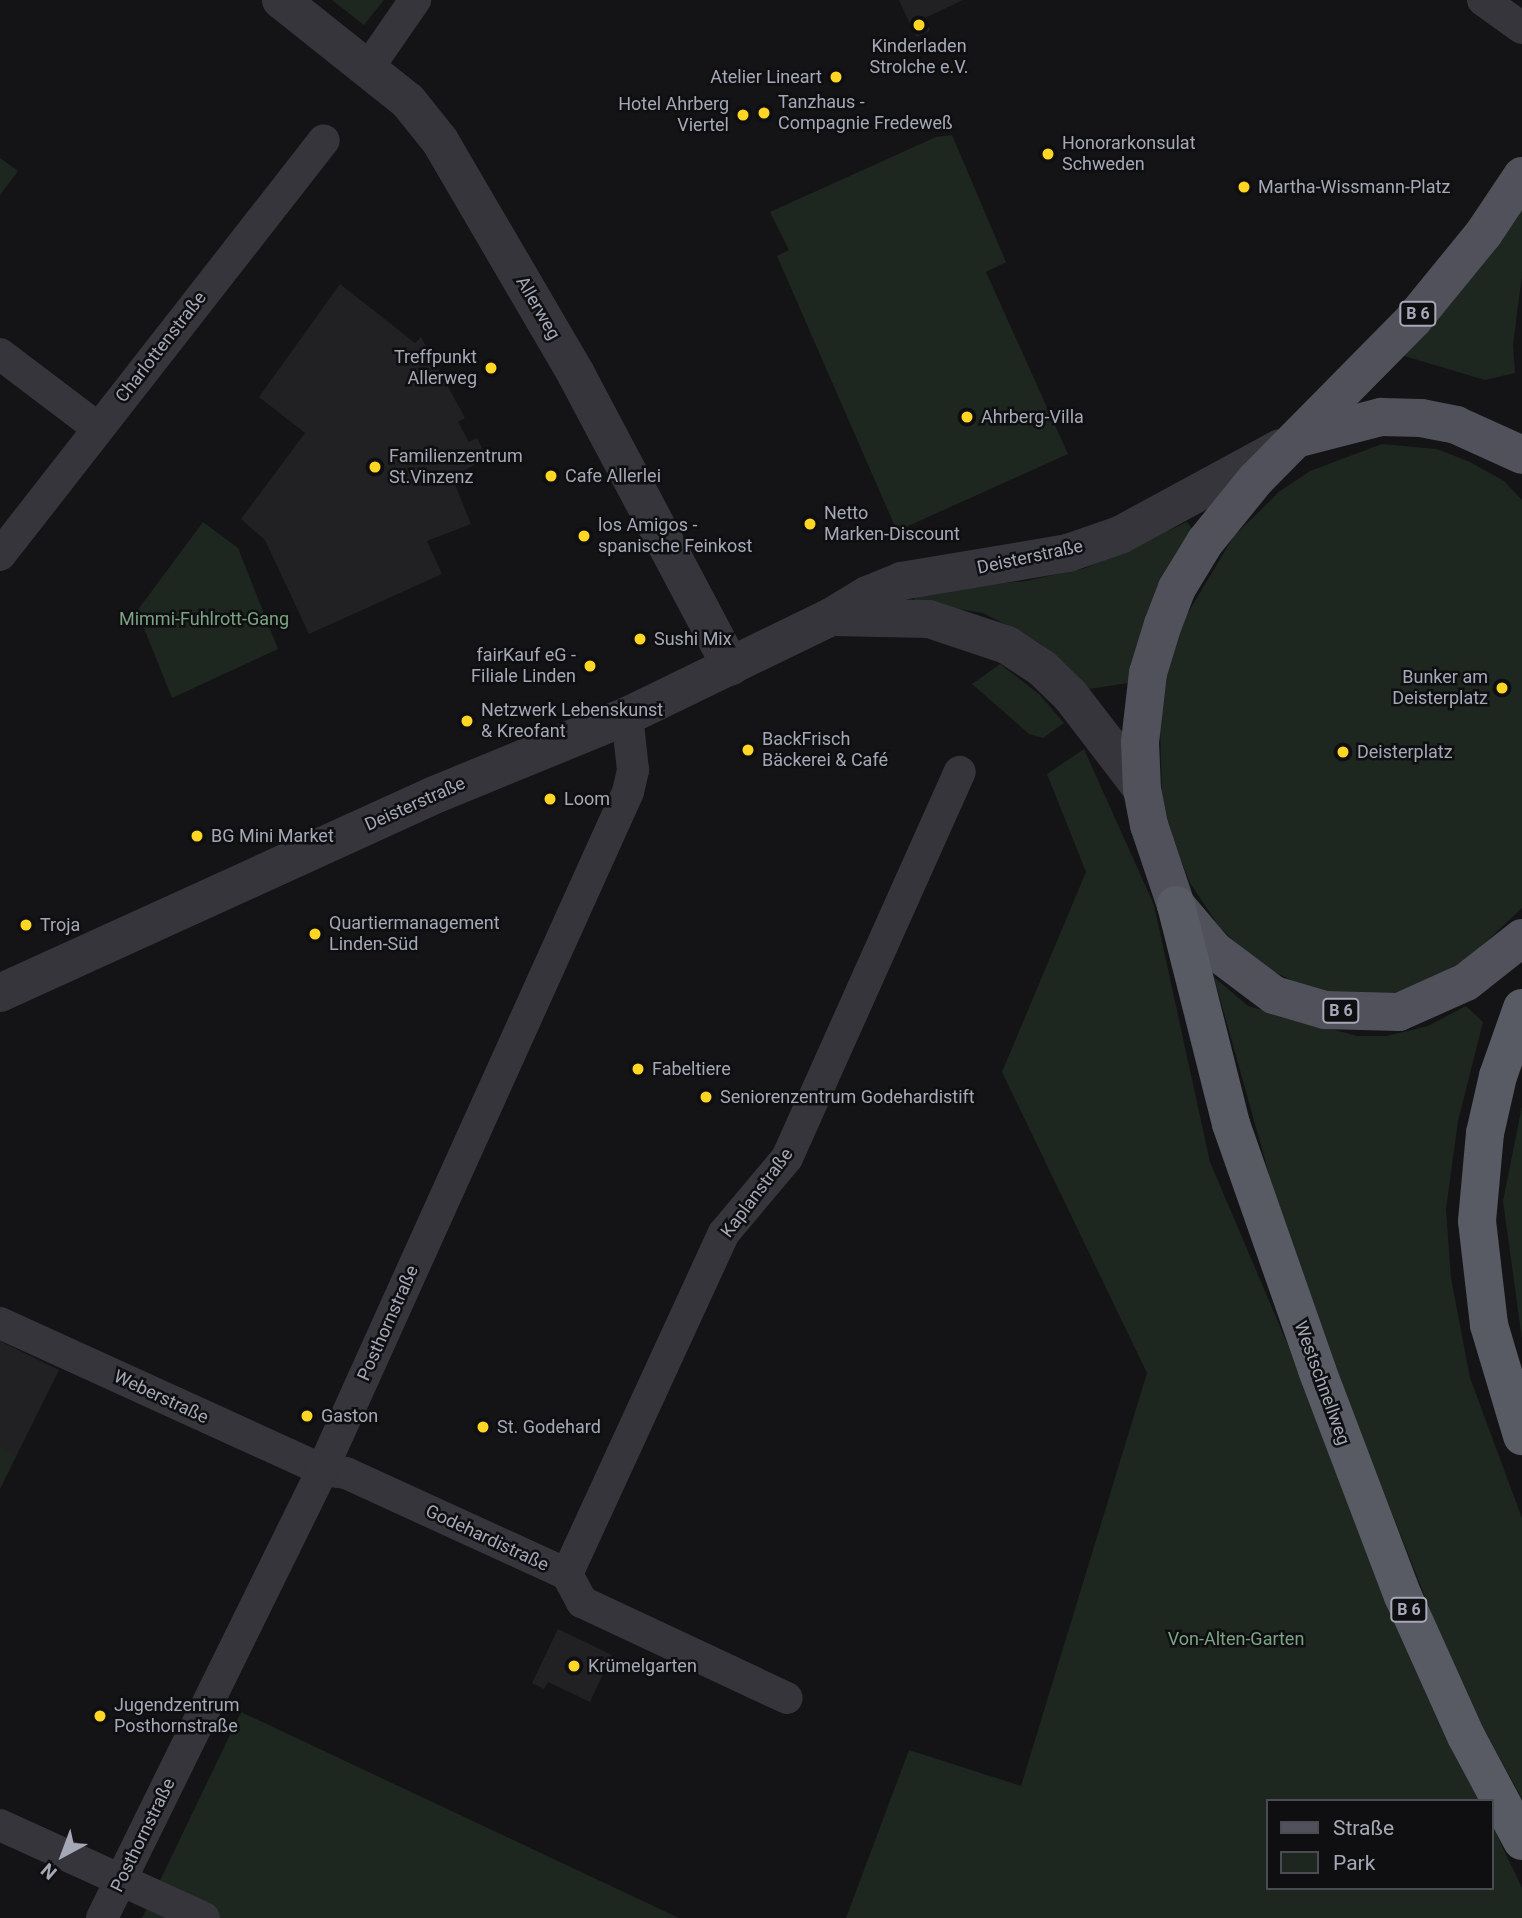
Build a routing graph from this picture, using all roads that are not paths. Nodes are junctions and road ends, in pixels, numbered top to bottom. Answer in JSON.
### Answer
{"nodes":[{"id":1,"x":281,"y":0,"type":"edge"},
{"id":2,"x":415,"y":0,"type":"edge"},
{"id":3,"x":1483,"y":0,"type":"edge"},
{"id":4,"x":1522,"y":28,"type":"edge"},
{"id":5,"x":369,"y":68,"type":"junction"},
{"id":6,"x":324,"y":140,"type":"dead end"},
{"id":7,"x":1522,"y":176,"type":"edge"},
{"id":8,"x":0,"y":354,"type":"edge"},
{"id":9,"x":98,"y":428,"type":"junction"},
{"id":10,"x":1297,"y":439,"type":"junction"},
{"id":11,"x":1522,"y":455,"type":"edge"},
{"id":12,"x":0,"y":555,"type":"edge"},
{"id":13,"x":831,"y":617,"type":"junction"},
{"id":14,"x":731,"y":667,"type":"junction"},
{"id":15,"x":627,"y":716,"type":"junction"},
{"id":16,"x":960,"y":772,"type":"dead end"},
{"id":17,"x":1142,"y":789,"type":"junction"},
{"id":18,"x":1176,"y":905,"type":"junction"},
{"id":19,"x":1522,"y":938,"type":"edge"},
{"id":20,"x":0,"y":993,"type":"edge"},
{"id":21,"x":1522,"y":1008,"type":"edge"},
{"id":22,"x":0,"y":1323,"type":"edge"},
{"id":23,"x":1522,"y":1437,"type":"edge"},
{"id":24,"x":322,"y":1471,"type":"junction"},
{"id":25,"x":567,"y":1574,"type":"junction"},
{"id":26,"x":788,"y":1698,"type":"dead end"},
{"id":27,"x":0,"y":1825,"type":"edge"},
{"id":28,"x":1522,"y":1841,"type":"edge"},
{"id":29,"x":121,"y":1880,"type":"junction"},
{"id":30,"x":103,"y":1918,"type":"edge"},
{"id":31,"x":204,"y":1918,"type":"edge"}],
"edges":[{"from":1,"to":5,"type":"street","name":"Allerweg"},
{"from":2,"to":5,"type":"street"},
{"from":3,"to":4,"type":"street"},
{"from":5,"to":14,"type":"street","name":"Allerweg"},
{"from":6,"to":9,"type":"street","name":"Charlottenstraße"},
{"from":7,"to":10,"type":"main road","number":"B 6"},
{"from":8,"to":9,"type":"street"},
{"from":9,"to":12,"type":"street","name":"Charlottenstraße"},
{"from":10,"to":11,"type":"main road"},
{"from":10,"to":13,"type":"street","name":"Deisterstraße"},
{"from":10,"to":17,"type":"main road","number":"B 6"},
{"from":13,"to":14,"type":"street","name":"Deisterstraße"},
{"from":13,"to":17,"type":"street","name":"Deisterstraße"},
{"from":14,"to":15,"type":"street","name":"Deisterstraße"},
{"from":15,"to":20,"type":"street","name":"Deisterstraße"},
{"from":15,"to":24,"type":"street","name":"Posthornstraße"},
{"from":16,"to":25,"type":"street","name":"Kaplanstraße"},
{"from":17,"to":18,"type":"main road","number":"B 6"},
{"from":18,"to":19,"type":"main road","number":"B 6"},
{"from":18,"to":28,"type":"highway","name":"Westschnellweg","number":"B 6"},
{"from":21,"to":23,"type":"highway"},
{"from":22,"to":24,"type":"street","name":"Weberstraße"},
{"from":24,"to":25,"type":"street","name":"Godehardistraße"},
{"from":24,"to":29,"type":"street","name":"Posthornstraße"},
{"from":25,"to":26,"type":"street","name":"Godehardistraße"},
{"from":27,"to":29,"type":"street"},
{"from":29,"to":30,"type":"street","name":"Posthornstraße"},
{"from":29,"to":31,"type":"street"}]}
